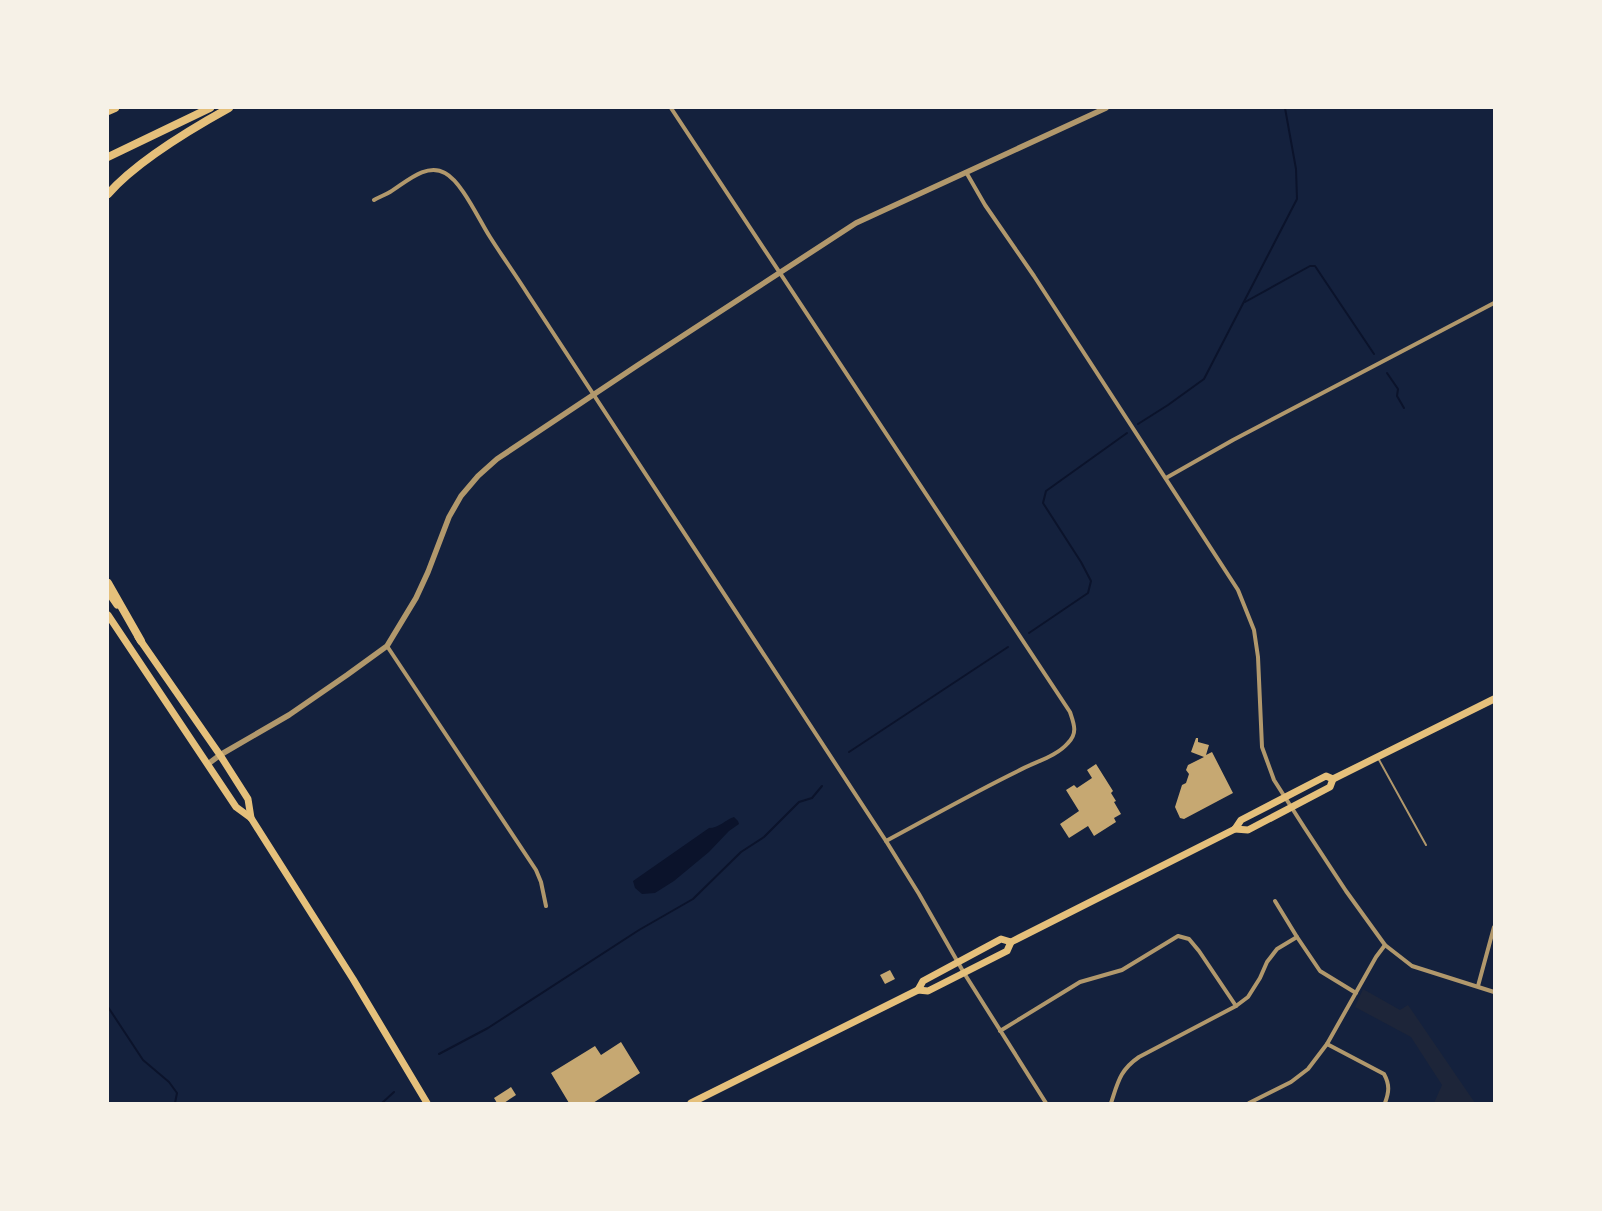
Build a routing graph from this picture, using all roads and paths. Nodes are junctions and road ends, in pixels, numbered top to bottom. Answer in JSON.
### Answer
{"nodes":[{"id":1,"x":115,"y":108,"type":"edge"},
{"id":2,"x":210,"y":108,"type":"edge"},
{"id":3,"x":229,"y":108,"type":"edge"},
{"id":4,"x":671,"y":108,"type":"edge"},
{"id":5,"x":1106,"y":108,"type":"edge"},
{"id":6,"x":108,"y":111,"type":"edge"},
{"id":7,"x":108,"y":157,"type":"edge"},
{"id":8,"x":966,"y":172,"type":"junction"},
{"id":9,"x":108,"y":194,"type":"edge"},
{"id":10,"x":374,"y":200,"type":"dead end"},
{"id":11,"x":779,"y":272,"type":"junction"},
{"id":12,"x":1494,"y":303,"type":"edge"},
{"id":13,"x":594,"y":393,"type":"junction"},
{"id":14,"x":1166,"y":478,"type":"junction"},
{"id":15,"x":108,"y":583,"type":"edge"},
{"id":16,"x":108,"y":592,"type":"edge"},
{"id":17,"x":108,"y":615,"type":"edge"},
{"id":18,"x":141,"y":641,"type":"junction"},
{"id":19,"x":386,"y":646,"type":"junction"},
{"id":20,"x":1494,"y":699,"type":"edge"},
{"id":21,"x":220,"y":755,"type":"junction"},
{"id":22,"x":1378,"y":757,"type":"junction"},
{"id":23,"x":208,"y":764,"type":"junction"},
{"id":24,"x":1333,"y":779,"type":"junction"},
{"id":25,"x":1285,"y":797,"type":"junction"},
{"id":26,"x":1292,"y":807,"type":"junction"},
{"id":27,"x":251,"y":818,"type":"junction"},
{"id":28,"x":1235,"y":829,"type":"junction"},
{"id":29,"x":886,"y":841,"type":"junction"},
{"id":30,"x":1426,"y":845,"type":"dead end"},
{"id":31,"x":1275,"y":901,"type":"dead end"},
{"id":32,"x":546,"y":906,"type":"dead end"},
{"id":33,"x":1494,"y":927,"type":"edge"},
{"id":34,"x":1297,"y":937,"type":"junction"},
{"id":35,"x":1011,"y":942,"type":"junction"},
{"id":36,"x":1385,"y":945,"type":"junction"},
{"id":37,"x":958,"y":962,"type":"junction"},
{"id":38,"x":964,"y":973,"type":"junction"},
{"id":39,"x":1478,"y":986,"type":"junction"},
{"id":40,"x":918,"y":990,"type":"junction"},
{"id":41,"x":1494,"y":992,"type":"edge"},
{"id":42,"x":1356,"y":993,"type":"junction"},
{"id":43,"x":1236,"y":1006,"type":"junction"},
{"id":44,"x":1000,"y":1031,"type":"junction"},
{"id":45,"x":1327,"y":1044,"type":"junction"},
{"id":46,"x":427,"y":1103,"type":"edge"},
{"id":47,"x":691,"y":1103,"type":"edge"},
{"id":48,"x":1046,"y":1103,"type":"edge"},
{"id":49,"x":1111,"y":1103,"type":"edge"},
{"id":50,"x":1249,"y":1103,"type":"edge"},
{"id":51,"x":1385,"y":1103,"type":"edge"}],
"edges":[{"from":1,"to":6,"type":"highway"},
{"from":2,"to":7,"type":"highway"},
{"from":3,"to":9,"type":"highway"},
{"from":4,"to":11,"type":"street"},
{"from":5,"to":8,"type":"street"},
{"from":8,"to":11,"type":"street"},
{"from":8,"to":14,"type":"street"},
{"from":10,"to":13,"type":"street"},
{"from":11,"to":13,"type":"street"},
{"from":11,"to":29,"type":"street"},
{"from":12,"to":14,"type":"street"},
{"from":13,"to":19,"type":"street"},
{"from":13,"to":29,"type":"street"},
{"from":14,"to":25,"type":"street"},
{"from":15,"to":18,"type":"highway"},
{"from":16,"to":18,"type":"main road"},
{"from":17,"to":23,"type":"main road"},
{"from":18,"to":21,"type":"main road"},
{"from":19,"to":21,"type":"street"},
{"from":19,"to":32,"type":"street"},
{"from":20,"to":22,"type":"main road"},
{"from":21,"to":23,"type":"street"},
{"from":21,"to":27,"type":"main road"},
{"from":22,"to":24,"type":"main road"},
{"from":22,"to":30,"type":"lane"},
{"from":23,"to":27,"type":"main road"},
{"from":24,"to":25,"type":"main road"},
{"from":24,"to":26,"type":"main road"},
{"from":25,"to":26,"type":"street"},
{"from":25,"to":28,"type":"main road"},
{"from":26,"to":28,"type":"main road"},
{"from":26,"to":36,"type":"street"},
{"from":27,"to":46,"type":"main road"},
{"from":28,"to":35,"type":"main road"},
{"from":29,"to":37,"type":"street"},
{"from":31,"to":34,"type":"street"},
{"from":33,"to":39,"type":"street"},
{"from":34,"to":42,"type":"street"},
{"from":34,"to":43,"type":"street"},
{"from":35,"to":37,"type":"main road"},
{"from":35,"to":38,"type":"main road"},
{"from":36,"to":39,"type":"street"},
{"from":36,"to":42,"type":"street"},
{"from":37,"to":38,"type":"street"},
{"from":37,"to":40,"type":"main road"},
{"from":38,"to":40,"type":"main road"},
{"from":38,"to":44,"type":"street"},
{"from":39,"to":41,"type":"street"},
{"from":40,"to":47,"type":"main road"},
{"from":42,"to":45,"type":"street"},
{"from":43,"to":44,"type":"street"},
{"from":43,"to":49,"type":"street"},
{"from":44,"to":48,"type":"street"},
{"from":45,"to":50,"type":"street"},
{"from":45,"to":51,"type":"street"}]}
